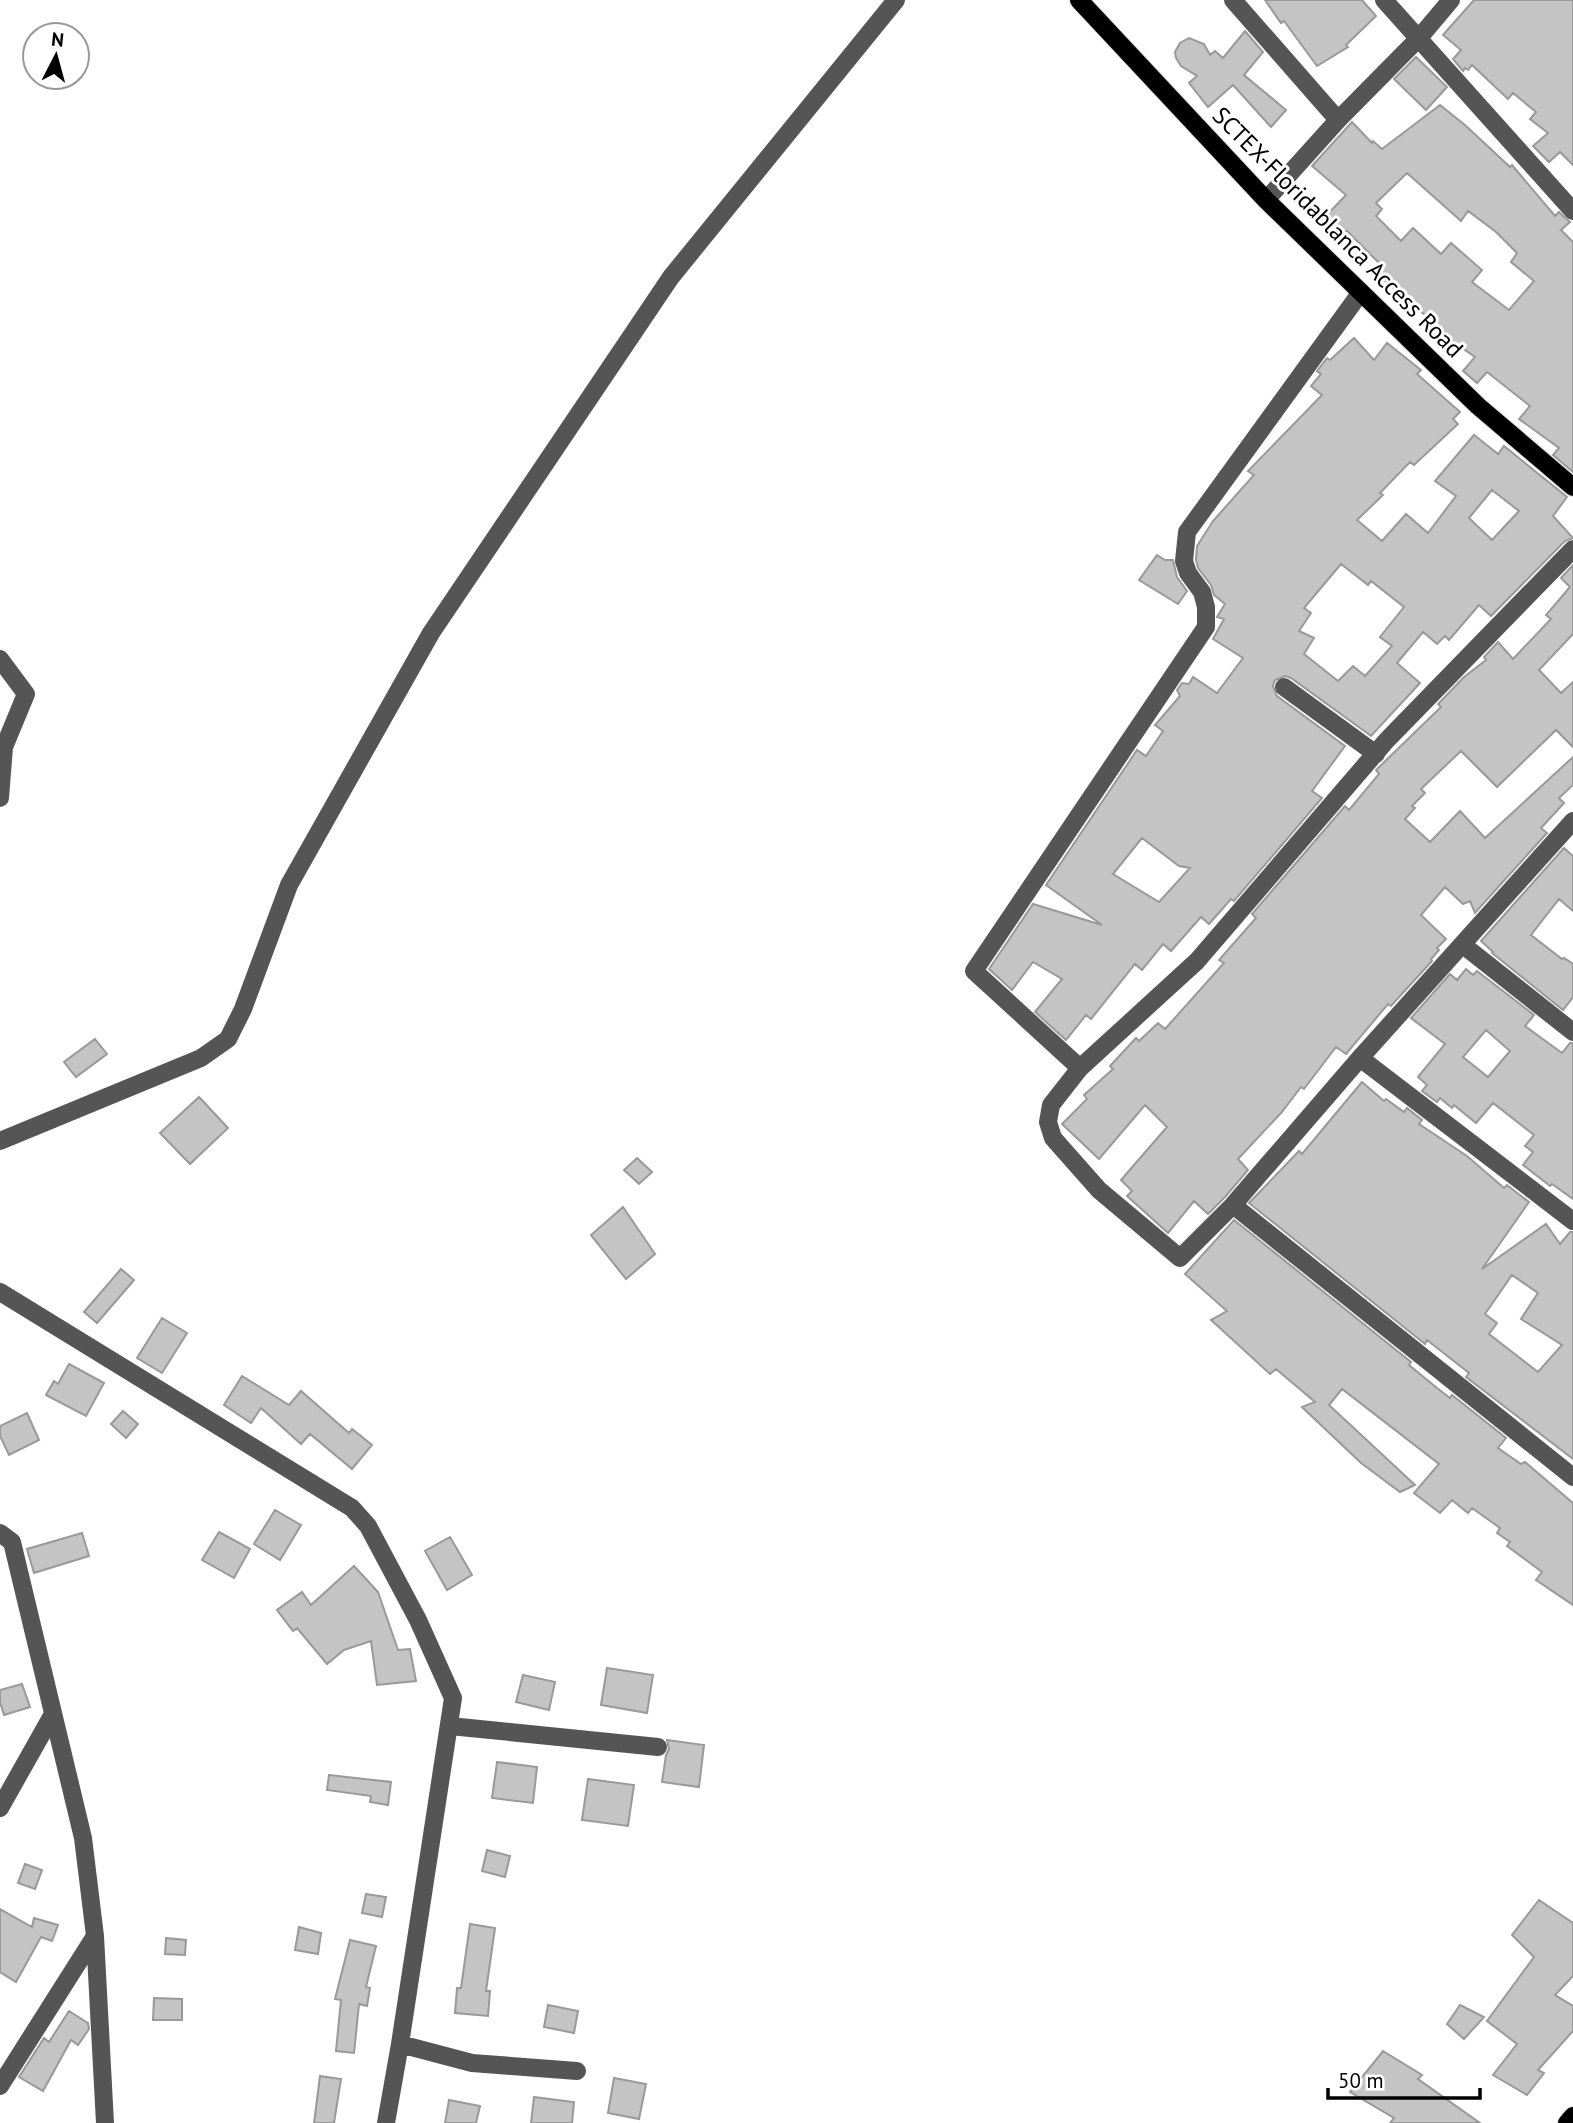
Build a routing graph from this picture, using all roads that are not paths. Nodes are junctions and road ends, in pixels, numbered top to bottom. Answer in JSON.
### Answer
{"nodes":[{"id":1,"x":896,"y":0,"type":"edge"},
{"id":2,"x":1079,"y":0,"type":"edge"},
{"id":3,"x":1233,"y":0,"type":"edge"},
{"id":4,"x":1384,"y":0,"type":"edge"},
{"id":5,"x":1451,"y":0,"type":"edge"},
{"id":6,"x":1419,"y":38,"type":"junction"},
{"id":7,"x":1338,"y":120,"type":"junction"},
{"id":8,"x":1266,"y":200,"type":"junction"},
{"id":9,"x":1573,"y":211,"type":"edge"},
{"id":10,"x":1361,"y":292,"type":"junction"},
{"id":11,"x":1573,"y":488,"type":"edge"},
{"id":12,"x":1573,"y":548,"type":"edge"},
{"id":13,"x":0,"y":659,"type":"edge"},
{"id":14,"x":1284,"y":687,"type":"dead end"},
{"id":15,"x":1376,"y":754,"type":"junction"},
{"id":16,"x":0,"y":798,"type":"edge"},
{"id":17,"x":1573,"y":821,"type":"edge"},
{"id":18,"x":1463,"y":945,"type":"junction"},
{"id":19,"x":1573,"y":1032,"type":"edge"},
{"id":20,"x":1360,"y":1058,"type":"junction"},
{"id":21,"x":1080,"y":1069,"type":"junction"},
{"id":22,"x":0,"y":1141,"type":"edge"},
{"id":23,"x":1233,"y":1205,"type":"junction"},
{"id":24,"x":1573,"y":1221,"type":"edge"},
{"id":25,"x":0,"y":1292,"type":"edge"},
{"id":26,"x":1573,"y":1477,"type":"edge"},
{"id":27,"x":6,"y":1537,"type":"edge"},
{"id":28,"x":0,"y":1557,"type":"edge"},
{"id":29,"x":53,"y":1714,"type":"junction"},
{"id":30,"x":450,"y":1726,"type":"junction"},
{"id":31,"x":658,"y":1747,"type":"dead end"},
{"id":32,"x":0,"y":1808,"type":"edge"},
{"id":33,"x":95,"y":1936,"type":"junction"},
{"id":34,"x":400,"y":2043,"type":"junction"},
{"id":35,"x":577,"y":2071,"type":"dead end"},
{"id":36,"x":0,"y":2086,"type":"edge"},
{"id":37,"x":1573,"y":2116,"type":"edge"},
{"id":38,"x":105,"y":2123,"type":"edge"},
{"id":39,"x":386,"y":2123,"type":"edge"},
{"id":40,"x":1567,"y":2123,"type":"edge"}],
"edges":[{"from":1,"to":22,"type":"street"},
{"from":2,"to":8,"type":"main road","name":"SCTEX-Floridablanca Access Road"},
{"from":3,"to":7,"type":"street"},
{"from":4,"to":6,"type":"street"},
{"from":5,"to":6,"type":"street"},
{"from":6,"to":7,"type":"street"},
{"from":6,"to":9,"type":"street"},
{"from":7,"to":8,"type":"street"},
{"from":8,"to":10,"type":"main road","name":"SCTEX-Floridablanca Access Road"},
{"from":10,"to":11,"type":"main road","name":"SCTEX-Floridablanca Access Road"},
{"from":10,"to":21,"type":"street"},
{"from":12,"to":15,"type":"street"},
{"from":13,"to":16,"type":"street"},
{"from":14,"to":15,"type":"street"},
{"from":15,"to":21,"type":"street"},
{"from":17,"to":18,"type":"street"},
{"from":18,"to":19,"type":"street"},
{"from":18,"to":20,"type":"street"},
{"from":20,"to":23,"type":"street"},
{"from":20,"to":24,"type":"street"},
{"from":21,"to":23,"type":"street"},
{"from":23,"to":26,"type":"street"},
{"from":25,"to":30,"type":"street"},
{"from":27,"to":28,"type":"street"},
{"from":27,"to":29,"type":"street"},
{"from":29,"to":32,"type":"street"},
{"from":29,"to":33,"type":"street"},
{"from":30,"to":31,"type":"street"},
{"from":30,"to":34,"type":"street"},
{"from":33,"to":36,"type":"street"},
{"from":33,"to":38,"type":"street"},
{"from":34,"to":35,"type":"street"},
{"from":34,"to":39,"type":"street"},
{"from":37,"to":40,"type":"main road"}]}
